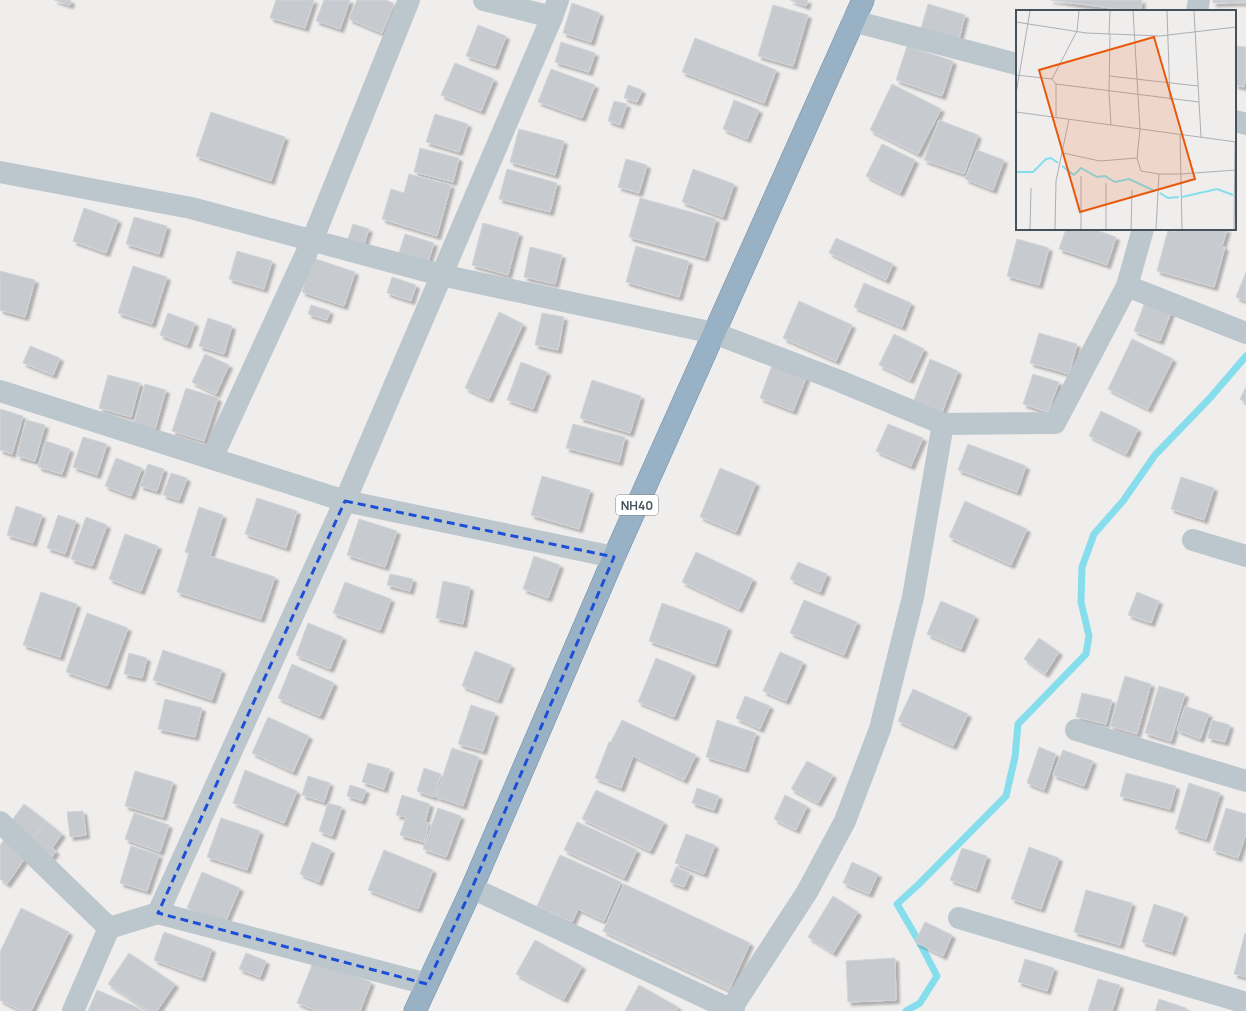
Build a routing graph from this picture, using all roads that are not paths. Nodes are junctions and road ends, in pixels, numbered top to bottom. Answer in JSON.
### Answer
{"nodes":[{"id":1,"x":410,"y":0,"type":"edge"},
{"id":2,"x":484,"y":0,"type":"edge"},
{"id":3,"x":863,"y":0,"type":"edge"},
{"id":4,"x":1199,"y":0,"type":"edge"},
{"id":5,"x":555,"y":8,"type":"edge"},
{"id":6,"x":1197,"y":10,"type":"edge"},
{"id":7,"x":853,"y":21,"type":"junction"},
{"id":8,"x":1016,"y":64,"type":"edge"},
{"id":9,"x":1236,"y":121,"type":"edge"},
{"id":10,"x":1246,"y":124,"type":"edge"},
{"id":11,"x":0,"y":172,"type":"edge"},
{"id":12,"x":1143,"y":230,"type":"edge"},
{"id":13,"x":312,"y":240,"type":"junction"},
{"id":14,"x":441,"y":275,"type":"junction"},
{"id":15,"x":1127,"y":286,"type":"junction"},
{"id":16,"x":1246,"y":332,"type":"edge"},
{"id":17,"x":714,"y":333,"type":"junction"},
{"id":18,"x":0,"y":391,"type":"edge"},
{"id":19,"x":943,"y":424,"type":"junction"},
{"id":20,"x":212,"y":458,"type":"junction"},
{"id":21,"x":345,"y":501,"type":"junction"},
{"id":22,"x":1193,"y":540,"type":"dead end"},
{"id":23,"x":1246,"y":556,"type":"edge"},
{"id":24,"x":614,"y":557,"type":"junction"},
{"id":25,"x":1076,"y":730,"type":"dead end"},
{"id":26,"x":1246,"y":781,"type":"edge"},
{"id":27,"x":0,"y":822,"type":"edge"},
{"id":28,"x":472,"y":888,"type":"junction"},
{"id":29,"x":158,"y":913,"type":"junction"},
{"id":30,"x":960,"y":918,"type":"dead end"},
{"id":31,"x":109,"y":928,"type":"junction"},
{"id":32,"x":427,"y":984,"type":"junction"},
{"id":33,"x":1246,"y":1003,"type":"edge"},
{"id":34,"x":732,"y":1010,"type":"edge"},
{"id":35,"x":73,"y":1011,"type":"edge"},
{"id":36,"x":415,"y":1011,"type":"edge"}],
"edges":[{"from":1,"to":13,"type":"street"},
{"from":2,"to":5,"type":"street"},
{"from":3,"to":7,"type":"highway","number":"NH40"},
{"from":4,"to":6,"type":"street"},
{"from":5,"to":14,"type":"street"},
{"from":7,"to":8,"type":"street"},
{"from":7,"to":17,"type":"highway","number":"NH40"},
{"from":9,"to":10,"type":"street"},
{"from":11,"to":13,"type":"street"},
{"from":12,"to":15,"type":"street"},
{"from":13,"to":14,"type":"street"},
{"from":13,"to":20,"type":"street"},
{"from":14,"to":17,"type":"street"},
{"from":14,"to":21,"type":"street"},
{"from":15,"to":16,"type":"street"},
{"from":15,"to":19,"type":"street"},
{"from":17,"to":19,"type":"street"},
{"from":17,"to":24,"type":"highway","number":"NH40"},
{"from":18,"to":20,"type":"street"},
{"from":19,"to":34,"type":"street"},
{"from":20,"to":21,"type":"street"},
{"from":21,"to":24,"type":"street"},
{"from":21,"to":29,"type":"street"},
{"from":22,"to":23,"type":"street"},
{"from":24,"to":28,"type":"highway","number":"NH40"},
{"from":25,"to":26,"type":"street"},
{"from":27,"to":31,"type":"street"},
{"from":28,"to":32,"type":"highway","number":"NH40"},
{"from":28,"to":34,"type":"street"},
{"from":29,"to":31,"type":"street"},
{"from":29,"to":32,"type":"street"},
{"from":30,"to":33,"type":"street"},
{"from":31,"to":35,"type":"street"},
{"from":32,"to":36,"type":"highway","number":"NH40"}]}
